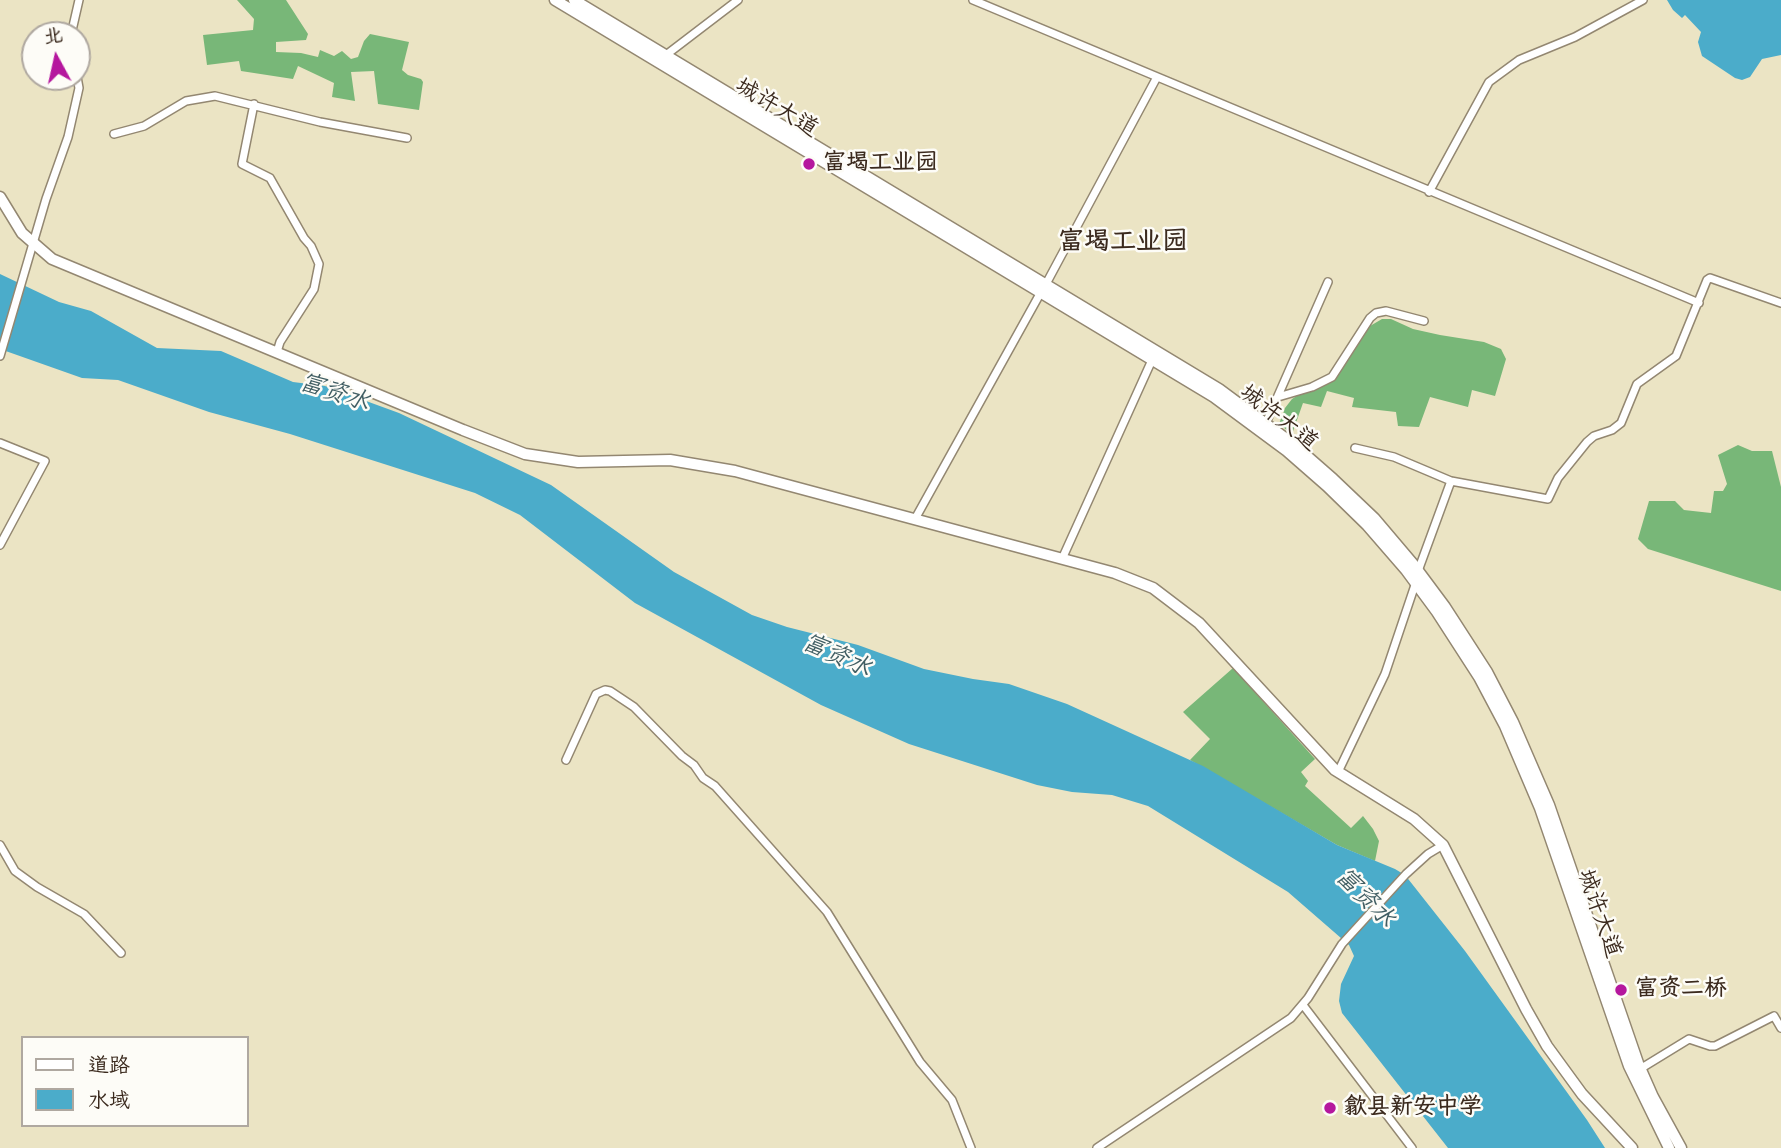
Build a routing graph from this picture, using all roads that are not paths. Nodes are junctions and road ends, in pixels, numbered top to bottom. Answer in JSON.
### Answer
{"nodes":[{"id":1,"x":79,"y":0,"type":"edge"},
{"id":2,"x":555,"y":0,"type":"edge"},
{"id":3,"x":573,"y":0,"type":"edge"},
{"id":4,"x":738,"y":0,"type":"edge"},
{"id":5,"x":973,"y":0,"type":"edge"},
{"id":6,"x":1643,"y":0,"type":"edge"},
{"id":7,"x":74,"y":21,"type":"edge"},
{"id":8,"x":666,"y":55,"type":"junction"},
{"id":9,"x":1157,"y":77,"type":"junction"},
{"id":10,"x":78,"y":91,"type":"edge"},
{"id":11,"x":254,"y":104,"type":"junction"},
{"id":12,"x":114,"y":135,"type":"dead end"},
{"id":13,"x":407,"y":138,"type":"dead end"},
{"id":14,"x":1429,"y":192,"type":"junction"},
{"id":15,"x":0,"y":197,"type":"edge"},
{"id":16,"x":33,"y":244,"type":"junction"},
{"id":17,"x":1328,"y":282,"type":"dead end"},
{"id":18,"x":1043,"y":288,"type":"junction"},
{"id":19,"x":1699,"y":303,"type":"junction"},
{"id":20,"x":1781,"y":303,"type":"edge"},
{"id":21,"x":1424,"y":321,"type":"dead end"},
{"id":22,"x":277,"y":352,"type":"junction"},
{"id":23,"x":0,"y":356,"type":"edge"},
{"id":24,"x":1152,"y":360,"type":"junction"},
{"id":25,"x":1278,"y":397,"type":"junction"},
{"id":26,"x":1266,"y":423,"type":"junction"},
{"id":27,"x":0,"y":443,"type":"edge"},
{"id":28,"x":1355,"y":448,"type":"dead end"},
{"id":29,"x":1451,"y":481,"type":"junction"},
{"id":30,"x":915,"y":519,"type":"junction"},
{"id":31,"x":0,"y":545,"type":"edge"},
{"id":32,"x":1062,"y":559,"type":"junction"},
{"id":33,"x":1417,"y":577,"type":"junction"},
{"id":34,"x":566,"y":760,"type":"dead end"},
{"id":35,"x":1338,"y":772,"type":"junction"},
{"id":36,"x":0,"y":845,"type":"edge"},
{"id":37,"x":1443,"y":845,"type":"junction"},
{"id":38,"x":121,"y":953,"type":"dead end"},
{"id":39,"x":1303,"y":1006,"type":"junction"},
{"id":40,"x":1781,"y":1028,"type":"edge"},
{"id":41,"x":1640,"y":1069,"type":"junction"},
{"id":42,"x":971,"y":1148,"type":"edge"},
{"id":43,"x":1097,"y":1148,"type":"edge"},
{"id":44,"x":1412,"y":1148,"type":"edge"},
{"id":45,"x":1632,"y":1148,"type":"edge"},
{"id":46,"x":1669,"y":1148,"type":"edge"},
{"id":47,"x":1681,"y":1148,"type":"edge"}],
"edges":[{"from":1,"to":7,"type":"street"},
{"from":2,"to":18,"type":"main road","name":"城许大道"},
{"from":3,"to":8,"type":"main road","name":"城许大道"},
{"from":4,"to":8,"type":"street"},
{"from":5,"to":9,"type":"street"},
{"from":6,"to":14,"type":"street"},
{"from":8,"to":18,"type":"main road","name":"城许大道"},
{"from":9,"to":14,"type":"street"},
{"from":9,"to":18,"type":"street"},
{"from":10,"to":16,"type":"street"},
{"from":11,"to":12,"type":"street"},
{"from":11,"to":13,"type":"street"},
{"from":11,"to":22,"type":"street"},
{"from":14,"to":19,"type":"street"},
{"from":15,"to":16,"type":"main road"},
{"from":16,"to":22,"type":"main road"},
{"from":16,"to":23,"type":"street"},
{"from":17,"to":25,"type":"street"},
{"from":18,"to":24,"type":"main road","name":"城许大道"},
{"from":18,"to":26,"type":"main road","name":"城许大道"},
{"from":18,"to":30,"type":"street"},
{"from":19,"to":20,"type":"street"},
{"from":19,"to":29,"type":"street"},
{"from":21,"to":25,"type":"street"},
{"from":22,"to":30,"type":"main road"},
{"from":24,"to":32,"type":"street"},
{"from":24,"to":33,"type":"main road","name":"城许大道"},
{"from":25,"to":26,"type":"street"},
{"from":26,"to":33,"type":"main road","name":"城许大道"},
{"from":27,"to":31,"type":"street"},
{"from":28,"to":29,"type":"street"},
{"from":29,"to":33,"type":"street"},
{"from":30,"to":32,"type":"main road"},
{"from":32,"to":35,"type":"main road"},
{"from":33,"to":35,"type":"street"},
{"from":33,"to":41,"type":"main road","name":"城许大道"},
{"from":33,"to":46,"type":"main road","name":"城许大道"},
{"from":34,"to":42,"type":"street"},
{"from":35,"to":37,"type":"main road"},
{"from":36,"to":38,"type":"street"},
{"from":37,"to":39,"type":"street"},
{"from":37,"to":45,"type":"main road"},
{"from":39,"to":43,"type":"street"},
{"from":39,"to":44,"type":"street"},
{"from":40,"to":41,"type":"street"},
{"from":41,"to":47,"type":"main road","name":"城许大道"}]}
